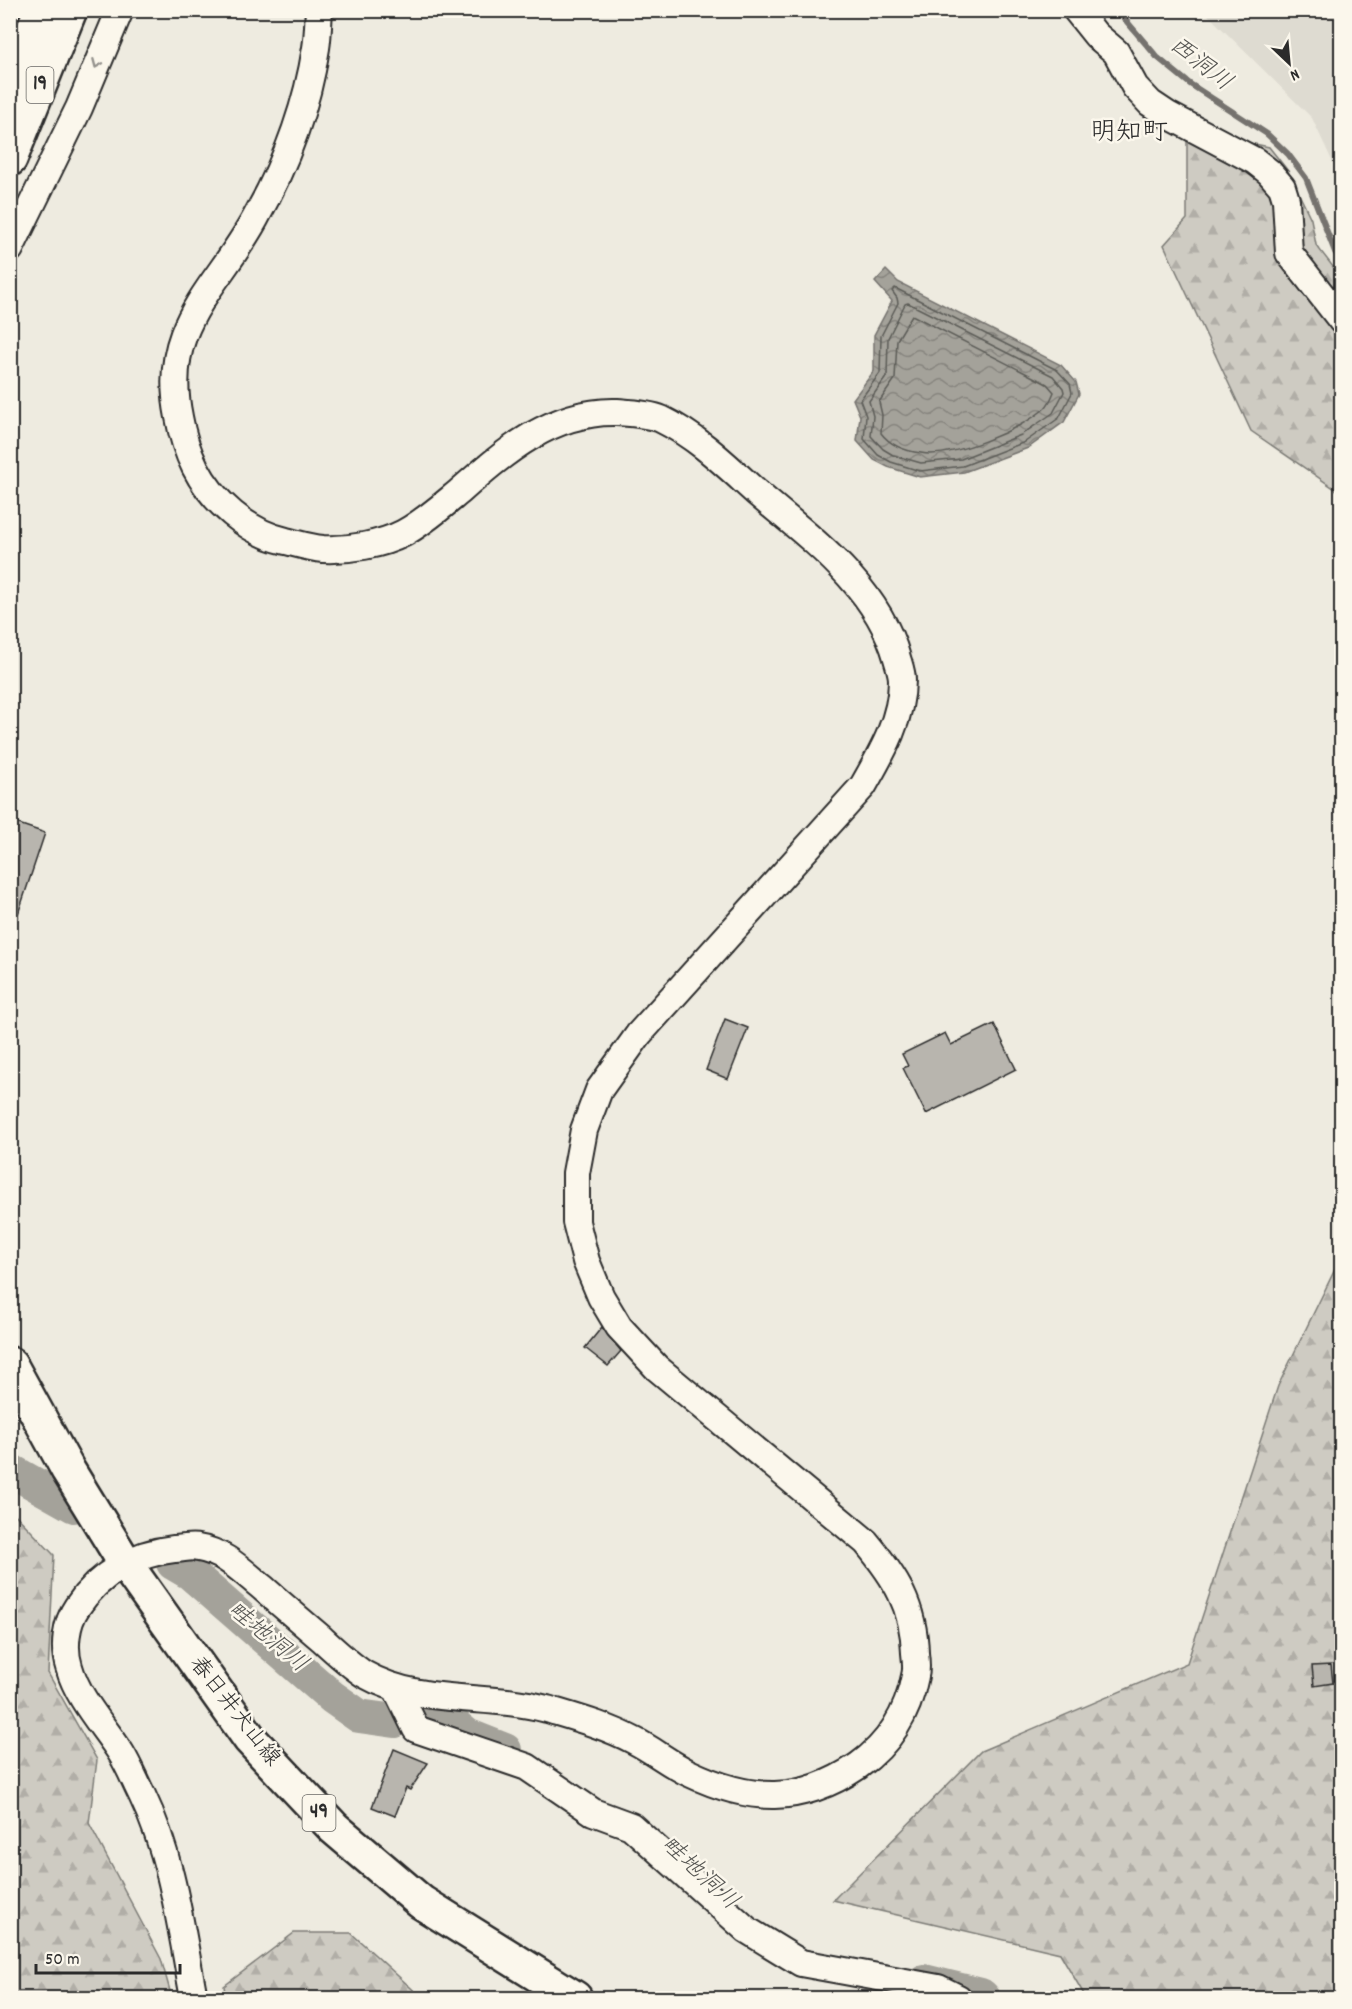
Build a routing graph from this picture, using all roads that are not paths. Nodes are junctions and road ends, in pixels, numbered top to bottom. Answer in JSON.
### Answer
{"nodes":[{"id":1,"x":40,"y":10,"type":"edge"},
{"id":2,"x":70,"y":10,"type":"edge"},
{"id":3,"x":120,"y":10,"type":"edge"},
{"id":4,"x":319,"y":10,"type":"edge"},
{"id":5,"x":1076,"y":10,"type":"edge"},
{"id":6,"x":10,"y":50,"type":"edge"},
{"id":7,"x":10,"y":88,"type":"edge"},
{"id":8,"x":10,"y":159,"type":"edge"},
{"id":9,"x":10,"y":249,"type":"edge"},
{"id":10,"x":1341,"y":321,"type":"edge"},
{"id":11,"x":10,"y":1364,"type":"edge"},
{"id":12,"x":125,"y":1563,"type":"junction"},
{"id":13,"x":396,"y":1688,"type":"junction"},
{"id":14,"x":194,"y":1998,"type":"edge"},
{"id":15,"x":575,"y":1998,"type":"edge"},
{"id":16,"x":958,"y":1998,"type":"edge"}],
"edges":[{"from":1,"to":6,"type":"street"},
{"from":1,"to":7,"type":"main road","number":"19"},
{"from":2,"to":8,"type":"main road","number":"19"},
{"from":3,"to":9,"type":"street","one_way":true},
{"from":4,"to":13,"type":"street"},
{"from":5,"to":10,"type":"street"},
{"from":11,"to":12,"type":"main road","name":"春日井犬山線","number":"49"},
{"from":12,"to":13,"type":"street"},
{"from":12,"to":14,"type":"street"},
{"from":12,"to":15,"type":"main road","name":"春日井犬山線","number":"49"},
{"from":13,"to":16,"type":"street"}]}
